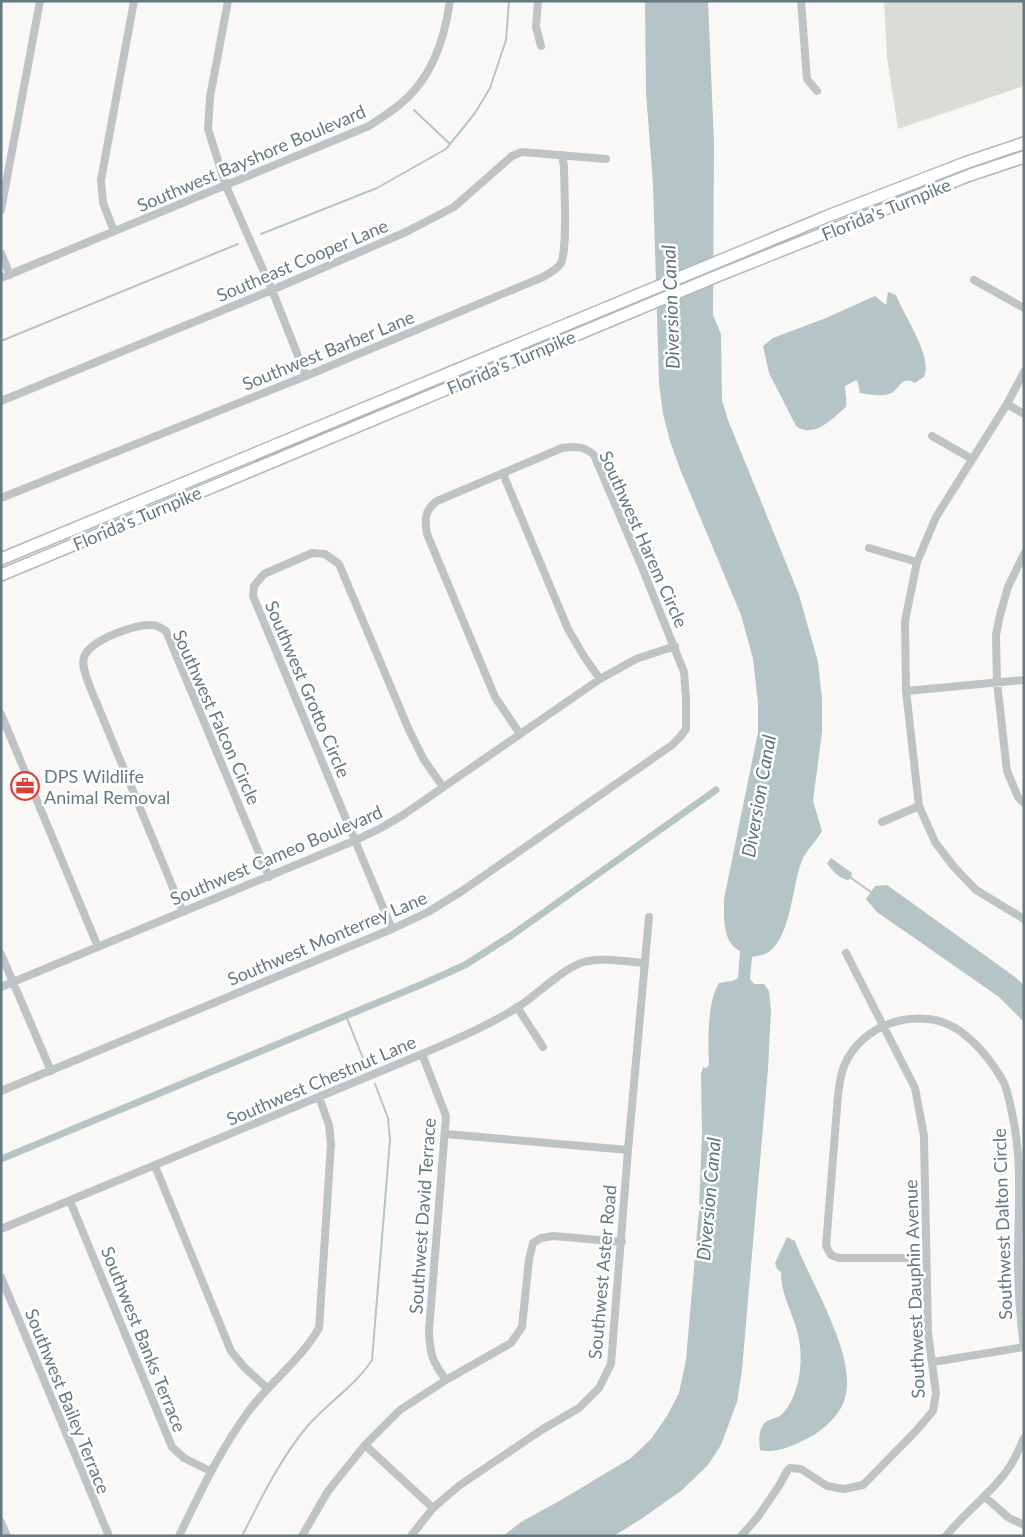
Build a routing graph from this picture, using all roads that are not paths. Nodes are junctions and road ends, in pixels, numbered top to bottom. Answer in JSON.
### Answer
{"nodes":[{"id":1,"x":40,"y":1,"type":"edge"},
{"id":2,"x":134,"y":1,"type":"edge"},
{"id":3,"x":228,"y":1,"type":"edge"},
{"id":4,"x":450,"y":1,"type":"edge"},
{"id":5,"x":538,"y":1,"type":"edge"},
{"id":6,"x":800,"y":1,"type":"edge"},
{"id":7,"x":541,"y":46,"type":"dead end"},
{"id":8,"x":817,"y":91,"type":"dead end"},
{"id":9,"x":1024,"y":144,"type":"edge"},
{"id":10,"x":562,"y":155,"type":"junction"},
{"id":11,"x":1024,"y":157,"type":"edge"},
{"id":12,"x":606,"y":159,"type":"dead end"},
{"id":13,"x":226,"y":186,"type":"junction"},
{"id":14,"x":1,"y":210,"type":"edge"},
{"id":15,"x":114,"y":231,"type":"junction"},
{"id":16,"x":1,"y":252,"type":"edge"},
{"id":17,"x":10,"y":275,"type":"junction"},
{"id":18,"x":1,"y":278,"type":"edge"},
{"id":19,"x":974,"y":280,"type":"dead end"},
{"id":20,"x":272,"y":290,"type":"junction"},
{"id":21,"x":1024,"y":308,"type":"edge"},
{"id":22,"x":1024,"y":372,"type":"edge"},
{"id":23,"x":306,"y":376,"type":"junction"},
{"id":24,"x":1,"y":401,"type":"edge"},
{"id":25,"x":1007,"y":404,"type":"junction"},
{"id":26,"x":1024,"y":414,"type":"edge"},
{"id":27,"x":932,"y":436,"type":"dead end"},
{"id":28,"x":972,"y":459,"type":"junction"},
{"id":29,"x":503,"y":474,"type":"junction"},
{"id":30,"x":1,"y":498,"type":"edge"},
{"id":31,"x":869,"y":548,"type":"dead end"},
{"id":32,"x":1024,"y":554,"type":"edge"},
{"id":33,"x":1,"y":560,"type":"edge"},
{"id":34,"x":917,"y":562,"type":"junction"},
{"id":35,"x":1,"y":575,"type":"edge"},
{"id":36,"x":675,"y":646,"type":"junction"},
{"id":37,"x":600,"y":678,"type":"junction"},
{"id":38,"x":1024,"y":680,"type":"edge"},
{"id":39,"x":997,"y":682,"type":"junction"},
{"id":40,"x":906,"y":691,"type":"junction"},
{"id":41,"x":1,"y":714,"type":"edge"},
{"id":42,"x":686,"y":729,"type":"joint"},
{"id":43,"x":520,"y":734,"type":"junction"},
{"id":44,"x":443,"y":787,"type":"junction"},
{"id":45,"x":1024,"y":803,"type":"edge"},
{"id":46,"x":919,"y":806,"type":"junction"},
{"id":47,"x":882,"y":822,"type":"dead end"},
{"id":48,"x":356,"y":840,"type":"junction"},
{"id":49,"x":270,"y":877,"type":"junction"},
{"id":50,"x":183,"y":912,"type":"junction"},
{"id":51,"x":649,"y":917,"type":"dead end"},
{"id":52,"x":1024,"y":919,"type":"edge"},
{"id":53,"x":392,"y":929,"type":"junction"},
{"id":54,"x":98,"y":947,"type":"junction"},
{"id":55,"x":846,"y":953,"type":"dead end"},
{"id":56,"x":1,"y":954,"type":"edge"},
{"id":57,"x":645,"y":963,"type":"junction"},
{"id":58,"x":13,"y":982,"type":"junction"},
{"id":59,"x":1,"y":987,"type":"edge"},
{"id":60,"x":517,"y":1007,"type":"junction"},
{"id":61,"x":883,"y":1026,"type":"junction"},
{"id":62,"x":543,"y":1047,"type":"dead end"},
{"id":63,"x":422,"y":1054,"type":"junction"},
{"id":64,"x":51,"y":1070,"type":"junction"},
{"id":65,"x":1,"y":1091,"type":"edge"},
{"id":66,"x":319,"y":1097,"type":"junction"},
{"id":67,"x":446,"y":1134,"type":"junction"},
{"id":68,"x":628,"y":1150,"type":"junction"},
{"id":69,"x":155,"y":1166,"type":"junction"},
{"id":70,"x":70,"y":1201,"type":"junction"},
{"id":71,"x":1,"y":1229,"type":"edge"},
{"id":72,"x":622,"y":1242,"type":"junction"},
{"id":73,"x":926,"y":1258,"type":"junction"},
{"id":74,"x":1,"y":1278,"type":"edge"},
{"id":75,"x":1024,"y":1347,"type":"edge"},
{"id":76,"x":933,"y":1362,"type":"junction"},
{"id":77,"x":446,"y":1380,"type":"junction"},
{"id":78,"x":267,"y":1388,"type":"junction"},
{"id":79,"x":1024,"y":1438,"type":"edge"},
{"id":80,"x":365,"y":1445,"type":"junction"},
{"id":81,"x":210,"y":1471,"type":"junction"},
{"id":82,"x":984,"y":1496,"type":"junction"},
{"id":83,"x":433,"y":1508,"type":"junction"},
{"id":84,"x":1,"y":1522,"type":"edge"},
{"id":85,"x":1024,"y":1525,"type":"edge"},
{"id":86,"x":7,"y":1536,"type":"edge"},
{"id":87,"x":109,"y":1536,"type":"edge"},
{"id":88,"x":179,"y":1536,"type":"edge"},
{"id":89,"x":302,"y":1536,"type":"edge"},
{"id":90,"x":411,"y":1536,"type":"edge"},
{"id":91,"x":741,"y":1536,"type":"edge"},
{"id":92,"x":946,"y":1536,"type":"edge"}],
"edges":[{"from":1,"to":14,"type":"street"},
{"from":2,"to":15,"type":"street"},
{"from":3,"to":13,"type":"street"},
{"from":4,"to":13,"type":"street","name":"Southwest Bayshore Boulevard"},
{"from":5,"to":7,"type":"street"},
{"from":6,"to":8,"type":"street"},
{"from":9,"to":33,"type":"highway","name":"Florida's Turnpike"},
{"from":10,"to":12,"type":"street","name":"Southeast Cooper Lane"},
{"from":10,"to":20,"type":"street","name":"Southeast Cooper Lane"},
{"from":10,"to":23,"type":"street","name":"Southwest Barber Lane"},
{"from":11,"to":35,"type":"highway","name":"Florida's Turnpike"},
{"from":13,"to":15,"type":"street","name":"Southwest Bayshore Boulevard"},
{"from":13,"to":20,"type":"street"},
{"from":15,"to":17,"type":"street","name":"Southwest Bayshore Boulevard"},
{"from":16,"to":17,"type":"street"},
{"from":17,"to":18,"type":"street","name":"Southwest Bayshore Boulevard"},
{"from":19,"to":21,"type":"street"},
{"from":20,"to":23,"type":"street"},
{"from":20,"to":24,"type":"street","name":"Southeast Cooper Lane"},
{"from":22,"to":25,"type":"street"},
{"from":23,"to":30,"type":"street","name":"Southwest Barber Lane"},
{"from":25,"to":26,"type":"street"},
{"from":25,"to":28,"type":"street"},
{"from":27,"to":28,"type":"street"},
{"from":28,"to":34,"type":"street"},
{"from":29,"to":36,"type":"street","name":"Southwest Harem Circle"},
{"from":29,"to":37,"type":"street"},
{"from":29,"to":43,"type":"street","name":"Southwest Harem Circle"},
{"from":31,"to":34,"type":"street"},
{"from":32,"to":39,"type":"street"},
{"from":34,"to":40,"type":"street"},
{"from":36,"to":37,"type":"street","name":"Southwest Cameo Boulevard"},
{"from":36,"to":42,"type":"street","name":"Southwest Harem Circle"},
{"from":37,"to":43,"type":"street","name":"Southwest Cameo Boulevard"},
{"from":38,"to":39,"type":"street"},
{"from":39,"to":40,"type":"street"},
{"from":39,"to":45,"type":"street"},
{"from":40,"to":46,"type":"street"},
{"from":41,"to":54,"type":"street"},
{"from":42,"to":53,"type":"street","name":"Southwest Monterrey Lane"},
{"from":43,"to":44,"type":"street","name":"Southwest Cameo Boulevard"},
{"from":44,"to":48,"type":"street","name":"Southwest Cameo Boulevard"},
{"from":44,"to":48,"type":"street","name":"Southwest Grotto Circle"},
{"from":46,"to":47,"type":"street"},
{"from":46,"to":52,"type":"street"},
{"from":48,"to":49,"type":"street","name":"Southwest Cameo Boulevard"},
{"from":48,"to":53,"type":"street","name":"Southwest Grotto Circle"},
{"from":49,"to":50,"type":"street","name":"Southwest Cameo Boulevard"},
{"from":49,"to":50,"type":"street","name":"Southwest Falcon Circle"},
{"from":50,"to":54,"type":"street","name":"Southwest Cameo Boulevard"},
{"from":51,"to":57,"type":"street","name":"Southwest Aster Road"},
{"from":53,"to":64,"type":"street","name":"Southwest Monterrey Lane"},
{"from":54,"to":58,"type":"street","name":"Southwest Cameo Boulevard"},
{"from":55,"to":61,"type":"street","name":"Southwest Dauphin Avenue"},
{"from":56,"to":58,"type":"street"},
{"from":57,"to":60,"type":"street","name":"Southwest Chestnut Lane"},
{"from":57,"to":68,"type":"street","name":"Southwest Aster Road"},
{"from":58,"to":59,"type":"street","name":"Southwest Cameo Boulevard"},
{"from":58,"to":64,"type":"street"},
{"from":60,"to":62,"type":"street"},
{"from":60,"to":63,"type":"street","name":"Southwest Chestnut Lane"},
{"from":61,"to":73,"type":"street","name":"Southwest Dauphin Avenue"},
{"from":61,"to":73,"type":"street","name":"Southwest Dalton Circle"},
{"from":61,"to":75,"type":"street","name":"Southwest Dalton Circle"},
{"from":63,"to":66,"type":"street","name":"Southwest Chestnut Lane"},
{"from":63,"to":67,"type":"street","name":"Southwest David Terrace"},
{"from":64,"to":65,"type":"street","name":"Southwest Monterrey Lane"},
{"from":66,"to":69,"type":"street","name":"Southwest Chestnut Lane"},
{"from":66,"to":78,"type":"street"},
{"from":67,"to":68,"type":"street"},
{"from":67,"to":77,"type":"street","name":"Southwest David Terrace"},
{"from":68,"to":72,"type":"street","name":"Southwest Aster Road"},
{"from":69,"to":70,"type":"street","name":"Southwest Chestnut Lane"},
{"from":69,"to":78,"type":"street"},
{"from":70,"to":71,"type":"street","name":"Southwest Chestnut Lane"},
{"from":70,"to":81,"type":"street","name":"Southwest Banks Terrace"},
{"from":72,"to":77,"type":"street"},
{"from":72,"to":83,"type":"street","name":"Southwest Aster Road"},
{"from":73,"to":76,"type":"street","name":"Southwest Dauphin Avenue"},
{"from":74,"to":87,"type":"street","name":"Southwest Bailey Terrace"},
{"from":75,"to":76,"type":"street"},
{"from":76,"to":91,"type":"street","name":"Southwest Dauphin Avenue"},
{"from":77,"to":80,"type":"street"},
{"from":78,"to":81,"type":"street"},
{"from":79,"to":82,"type":"street"},
{"from":80,"to":83,"type":"street"},
{"from":80,"to":89,"type":"street"},
{"from":81,"to":88,"type":"street"},
{"from":82,"to":85,"type":"street"},
{"from":82,"to":92,"type":"street"},
{"from":83,"to":90,"type":"street","name":"Southwest Aster Road"},
{"from":84,"to":86,"type":"street"}]}
